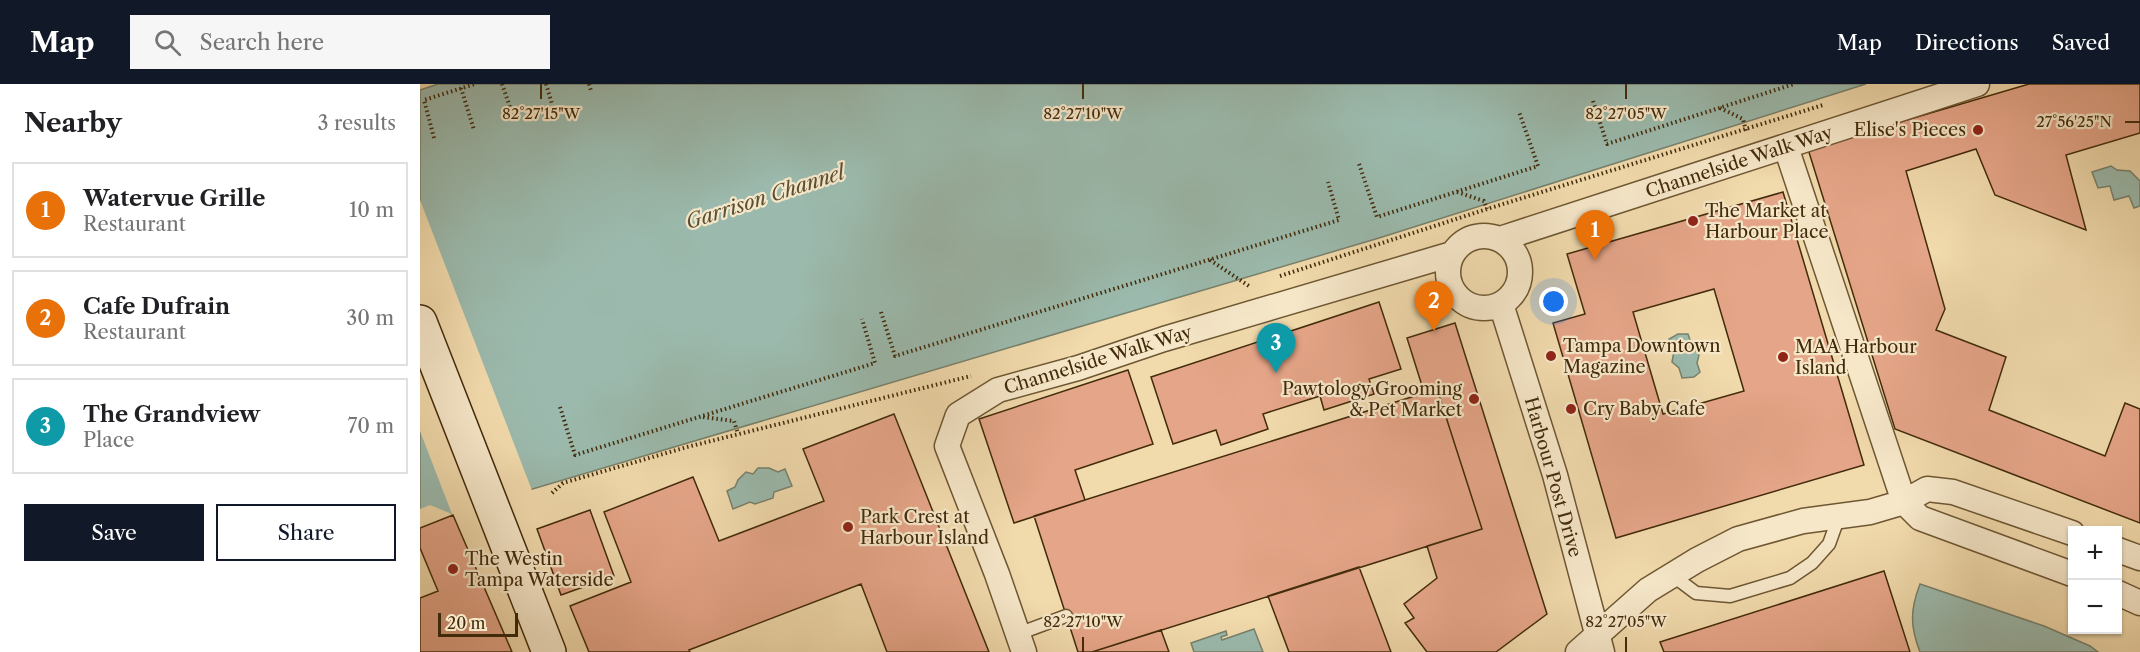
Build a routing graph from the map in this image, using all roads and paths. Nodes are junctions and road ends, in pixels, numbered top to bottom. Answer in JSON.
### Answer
{"nodes":[{"id":1,"x":475,"y":84,"type":"edge"},
{"id":2,"x":502,"y":84,"type":"edge"},
{"id":3,"x":546,"y":84,"type":"edge"},
{"id":4,"x":589,"y":84,"type":"edge"},
{"id":5,"x":1794,"y":84,"type":"edge"},
{"id":6,"x":1977,"y":84,"type":"edge"},
{"id":7,"x":462,"y":88,"type":"junction"},
{"id":8,"x":591,"y":91,"type":"dead end"},
{"id":9,"x":1593,"y":101,"type":"dead end"},
{"id":10,"x":1834,"y":101,"type":"dead end"},
{"id":11,"x":552,"y":104,"type":"dead end"},
{"id":12,"x":1719,"y":108,"type":"junction"},
{"id":13,"x":1520,"y":112,"type":"dead end"},
{"id":14,"x":513,"y":116,"type":"dead end"},
{"id":15,"x":1746,"y":129,"type":"junction"},
{"id":16,"x":474,"y":130,"type":"dead end"},
{"id":17,"x":434,"y":138,"type":"dead end"},
{"id":18,"x":1786,"y":147,"type":"junction"},
{"id":19,"x":1359,"y":164,"type":"dead end"},
{"id":20,"x":1328,"y":182,"type":"dead end"},
{"id":21,"x":1457,"y":192,"type":"junction"},
{"id":22,"x":1487,"y":209,"type":"junction"},
{"id":23,"x":1500,"y":239,"type":"junction"},
{"id":24,"x":1452,"y":254,"type":"junction"},
{"id":25,"x":1210,"y":260,"type":"junction"},
{"id":26,"x":1270,"y":279,"type":"dead end"},
{"id":27,"x":1259,"y":283,"type":"dead end"},
{"id":28,"x":1249,"y":286,"type":"junction"},
{"id":29,"x":1237,"y":290,"type":"dead end"},
{"id":30,"x":1501,"y":304,"type":"junction"},
{"id":31,"x":881,"y":312,"type":"dead end"},
{"id":32,"x":862,"y":319,"type":"dead end"},
{"id":33,"x":420,"y":322,"type":"edge"},
{"id":34,"x":979,"y":373,"type":"dead end"},
{"id":35,"x":560,"y":407,"type":"dead end"},
{"id":36,"x":700,"y":416,"type":"junction"},
{"id":37,"x":738,"y":434,"type":"junction"},
{"id":38,"x":552,"y":493,"type":"dead end"},
{"id":39,"x":1904,"y":502,"type":"junction"},
{"id":40,"x":1839,"y":516,"type":"junction"},
{"id":41,"x":2068,"y":531,"type":"edge"},
{"id":42,"x":2122,"y":551,"type":"edge"},
{"id":43,"x":2140,"y":558,"type":"edge"},
{"id":44,"x":2068,"y":572,"type":"edge"},
{"id":45,"x":1672,"y":575,"type":"junction"},
{"id":46,"x":2122,"y":595,"type":"edge"},
{"id":47,"x":2140,"y":603,"type":"edge"},
{"id":48,"x":1066,"y":616,"type":"dead end"},
{"id":49,"x":1021,"y":643,"type":"edge"},
{"id":50,"x":1599,"y":643,"type":"edge"},
{"id":51,"x":549,"y":652,"type":"edge"},
{"id":52,"x":1578,"y":652,"type":"edge"}],
"edges":[{"from":1,"to":7,"type":"path"},
{"from":2,"to":14,"type":"path"},
{"from":3,"to":11,"type":"path"},
{"from":4,"to":8,"type":"path"},
{"from":5,"to":12,"type":"path"},
{"from":6,"to":18,"type":"street","name":"Channelside Walk Way"},
{"from":7,"to":16,"type":"path"},
{"from":7,"to":17,"type":"path"},
{"from":9,"to":12,"type":"path"},
{"from":10,"to":15,"type":"path"},
{"from":12,"to":15,"type":"path"},
{"from":13,"to":21,"type":"path"},
{"from":15,"to":22,"type":"path"},
{"from":18,"to":23,"type":"street","name":"Channelside Walk Way"},
{"from":18,"to":39,"type":"street"},
{"from":19,"to":21,"type":"path"},
{"from":20,"to":25,"type":"path"},
{"from":21,"to":22,"type":"path"},
{"from":22,"to":26,"type":"path"},
{"from":23,"to":24,"type":"street"},
{"from":23,"to":30,"type":"street"},
{"from":24,"to":30,"type":"street"},
{"from":24,"to":49,"type":"street","name":"Channelside Walk Way"},
{"from":25,"to":28,"type":"path"},
{"from":25,"to":31,"type":"path"},
{"from":27,"to":28,"type":"path"},
{"from":28,"to":29,"type":"path"},
{"from":30,"to":50,"type":"street","name":"Harbour Post Drive"},
{"from":32,"to":36,"type":"path"},
{"from":33,"to":51,"type":"street"},
{"from":34,"to":37,"type":"path"},
{"from":35,"to":36,"type":"path"},
{"from":36,"to":37,"type":"path"},
{"from":37,"to":38,"type":"path"},
{"from":39,"to":40,"type":"street"},
{"from":39,"to":41,"type":"street"},
{"from":39,"to":44,"type":"street"},
{"from":40,"to":45,"type":"street"},
{"from":40,"to":45,"type":"lane"},
{"from":42,"to":43,"type":"street"},
{"from":45,"to":50,"type":"street"},
{"from":46,"to":47,"type":"street"},
{"from":48,"to":49,"type":"lane"},
{"from":50,"to":52,"type":"street"}]}
